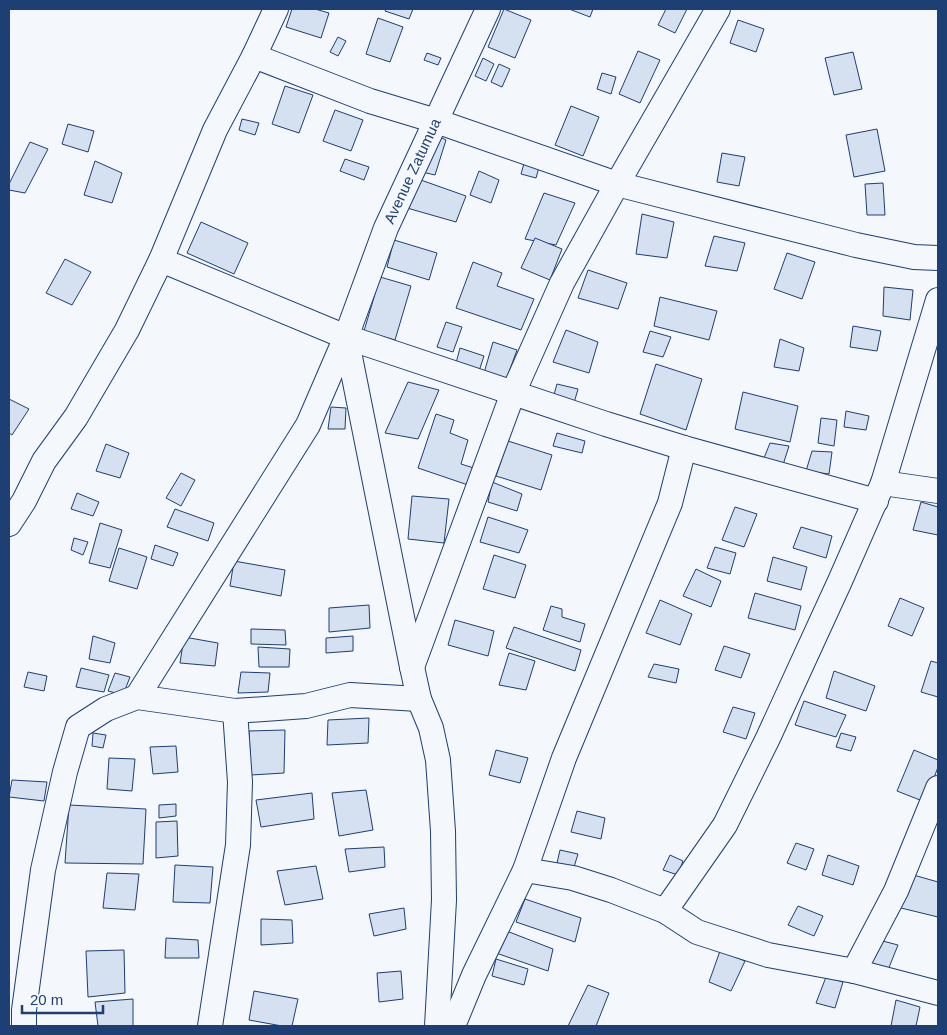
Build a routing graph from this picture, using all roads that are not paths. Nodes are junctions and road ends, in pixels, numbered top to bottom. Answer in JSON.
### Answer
{"nodes":[{"id":1,"x":276,"y":9,"type":"edge"},
{"id":2,"x":488,"y":9,"type":"edge"},
{"id":3,"x":718,"y":9,"type":"edge"},
{"id":4,"x":254,"y":56,"type":"junction"},
{"id":5,"x":436,"y":121,"type":"junction"},
{"id":6,"x":617,"y":184,"type":"junction"},
{"id":7,"x":938,"y":258,"type":"edge"},
{"id":8,"x":162,"y":260,"type":"junction"},
{"id":9,"x":938,"y":300,"type":"edge"},
{"id":10,"x":346,"y":337,"type":"junction"},
{"id":11,"x":513,"y":393,"type":"junction"},
{"id":12,"x":684,"y":448,"type":"junction"},
{"id":13,"x":938,"y":491,"type":"edge"},
{"id":14,"x":880,"y":492,"type":"junction"},
{"id":15,"x":9,"y":524,"type":"edge"},
{"id":16,"x":412,"y":667,"type":"junction"},
{"id":17,"x":137,"y":697,"type":"junction"},
{"id":18,"x":419,"y":699,"type":"junction"},
{"id":19,"x":235,"y":711,"type":"junction"},
{"id":20,"x":938,"y":788,"type":"edge"},
{"id":21,"x":526,"y":870,"type":"junction"},
{"id":22,"x":665,"y":911,"type":"junction"},
{"id":23,"x":854,"y":971,"type":"junction"},
{"id":24,"x":938,"y":993,"type":"edge"},
{"id":25,"x":19,"y":1017,"type":"edge"},
{"id":26,"x":210,"y":1026,"type":"edge"},
{"id":27,"x":437,"y":1026,"type":"edge"},
{"id":28,"x":452,"y":1026,"type":"edge"}],
"edges":[{"from":1,"to":4,"type":"street"},
{"from":2,"to":5,"type":"street","name":"Avenue Zatumua"},
{"from":3,"to":6,"type":"street"},
{"from":4,"to":5,"type":"street"},
{"from":4,"to":8,"type":"street"},
{"from":5,"to":6,"type":"street"},
{"from":5,"to":10,"type":"street","name":"Avenue Zatumua"},
{"from":6,"to":7,"type":"street"},
{"from":6,"to":11,"type":"street"},
{"from":8,"to":10,"type":"street"},
{"from":8,"to":15,"type":"street"},
{"from":9,"to":14,"type":"street"},
{"from":10,"to":11,"type":"street"},
{"from":10,"to":16,"type":"street"},
{"from":10,"to":17,"type":"street","name":"Avenue Zatumua"},
{"from":11,"to":12,"type":"street"},
{"from":11,"to":16,"type":"street"},
{"from":12,"to":14,"type":"street"},
{"from":12,"to":21,"type":"street"},
{"from":13,"to":14,"type":"street"},
{"from":14,"to":22,"type":"street"},
{"from":16,"to":18,"type":"street"},
{"from":17,"to":19,"type":"street"},
{"from":17,"to":25,"type":"street"},
{"from":18,"to":19,"type":"street"},
{"from":18,"to":27,"type":"street"},
{"from":19,"to":26,"type":"street"},
{"from":20,"to":23,"type":"street"},
{"from":21,"to":22,"type":"street"},
{"from":21,"to":28,"type":"street"},
{"from":22,"to":23,"type":"street"},
{"from":23,"to":24,"type":"street"}]}
